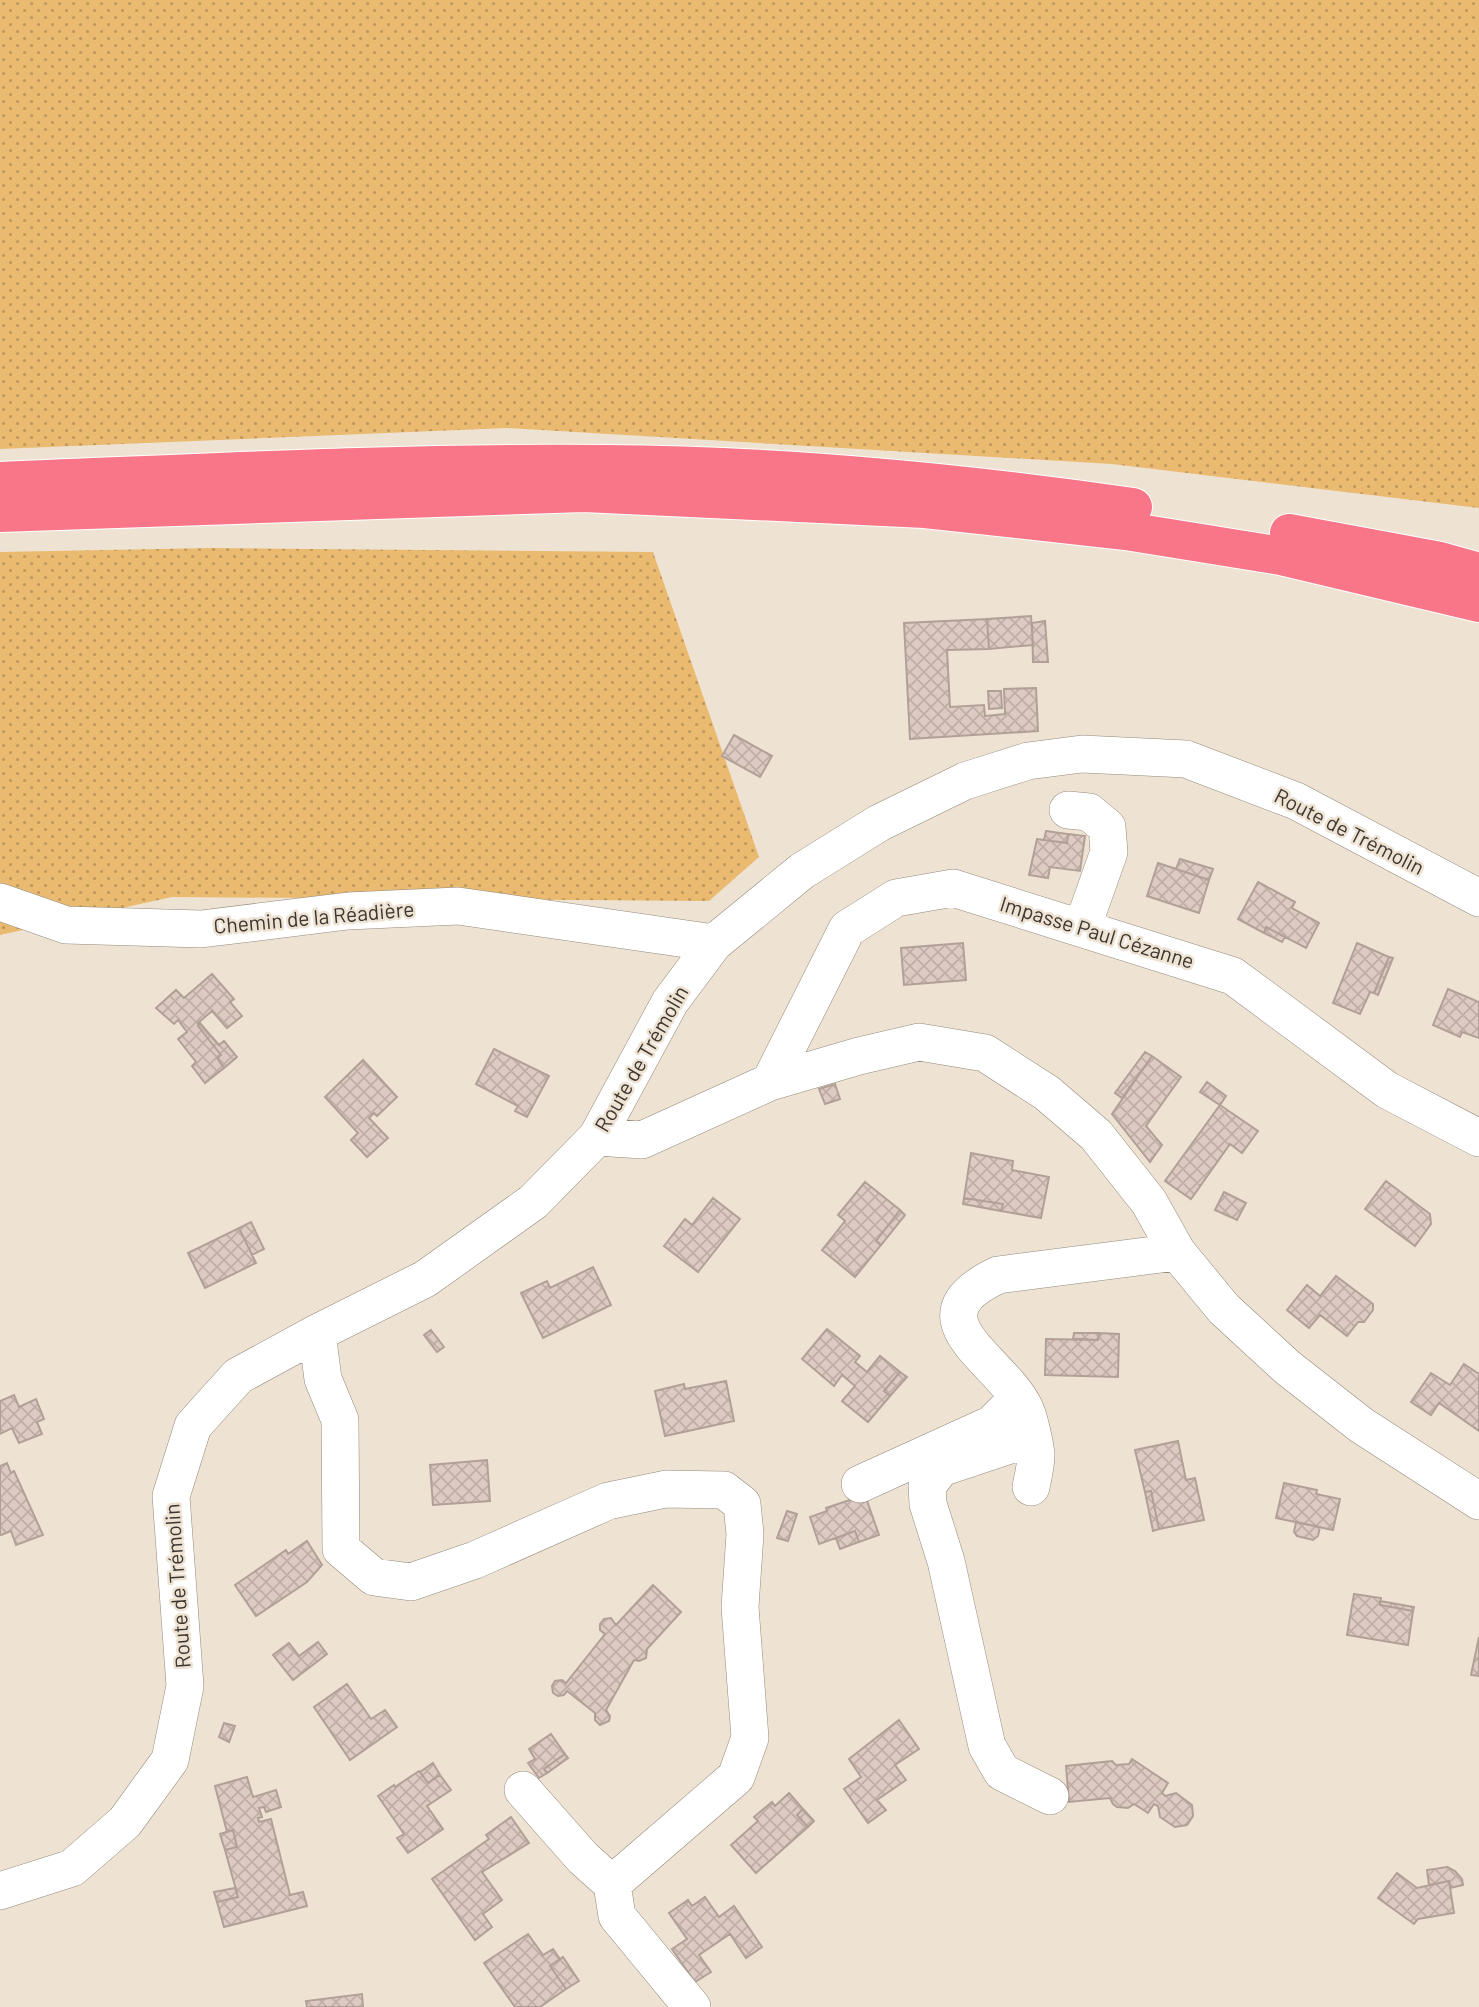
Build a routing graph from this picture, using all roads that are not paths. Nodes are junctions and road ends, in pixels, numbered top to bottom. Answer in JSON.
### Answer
{"nodes":[{"id":1,"x":0,"y":481,"type":"edge"},
{"id":2,"x":0,"y":513,"type":"edge"},
{"id":3,"x":1479,"y":572,"type":"edge"},
{"id":4,"x":1479,"y":603,"type":"edge"},
{"id":5,"x":1068,"y":810,"type":"dead end"},
{"id":6,"x":1479,"y":898,"type":"edge"},
{"id":7,"x":0,"y":902,"type":"edge"},
{"id":8,"x":1082,"y":928,"type":"junction"},
{"id":9,"x":714,"y":943,"type":"junction"},
{"id":10,"x":770,"y":1082,"type":"junction"},
{"id":11,"x":597,"y":1137,"type":"junction"},
{"id":12,"x":1479,"y":1138,"type":"edge"},
{"id":13,"x":1177,"y":1252,"type":"junction"},
{"id":14,"x":317,"y":1332,"type":"junction"},
{"id":15,"x":1018,"y":1398,"type":"junction"},
{"id":16,"x":1031,"y":1438,"type":"junction"},
{"id":17,"x":860,"y":1484,"type":"dead end"},
{"id":18,"x":1031,"y":1487,"type":"dead end"},
{"id":19,"x":1479,"y":1502,"type":"edge"},
{"id":20,"x":523,"y":1790,"type":"dead end"},
{"id":21,"x":1050,"y":1796,"type":"dead end"},
{"id":22,"x":612,"y":1884,"type":"junction"},
{"id":23,"x":0,"y":1891,"type":"edge"},
{"id":24,"x":692,"y":2007,"type":"edge"}],
"edges":[{"from":1,"to":3,"type":"highway"},
{"from":2,"to":4,"type":"highway"},
{"from":5,"to":8,"type":"street"},
{"from":6,"to":9,"type":"street","name":"Route de Trémolin"},
{"from":7,"to":9,"type":"street","name":"Chemin de la Réadière"},
{"from":8,"to":10,"type":"street","name":"Impasse Paul Cézanne"},
{"from":8,"to":12,"type":"street","name":"Impasse Paul Cézanne"},
{"from":9,"to":11,"type":"street","name":"Route de Trémolin"},
{"from":10,"to":11,"type":"street"},
{"from":10,"to":13,"type":"street"},
{"from":11,"to":14,"type":"street","name":"Route de Trémolin"},
{"from":13,"to":15,"type":"street"},
{"from":13,"to":19,"type":"street"},
{"from":14,"to":22,"type":"street"},
{"from":14,"to":23,"type":"street","name":"Route de Trémolin"},
{"from":15,"to":16,"type":"street"},
{"from":15,"to":17,"type":"street"},
{"from":16,"to":18,"type":"street"},
{"from":16,"to":21,"type":"street"},
{"from":20,"to":22,"type":"street"},
{"from":22,"to":24,"type":"street"}]}
